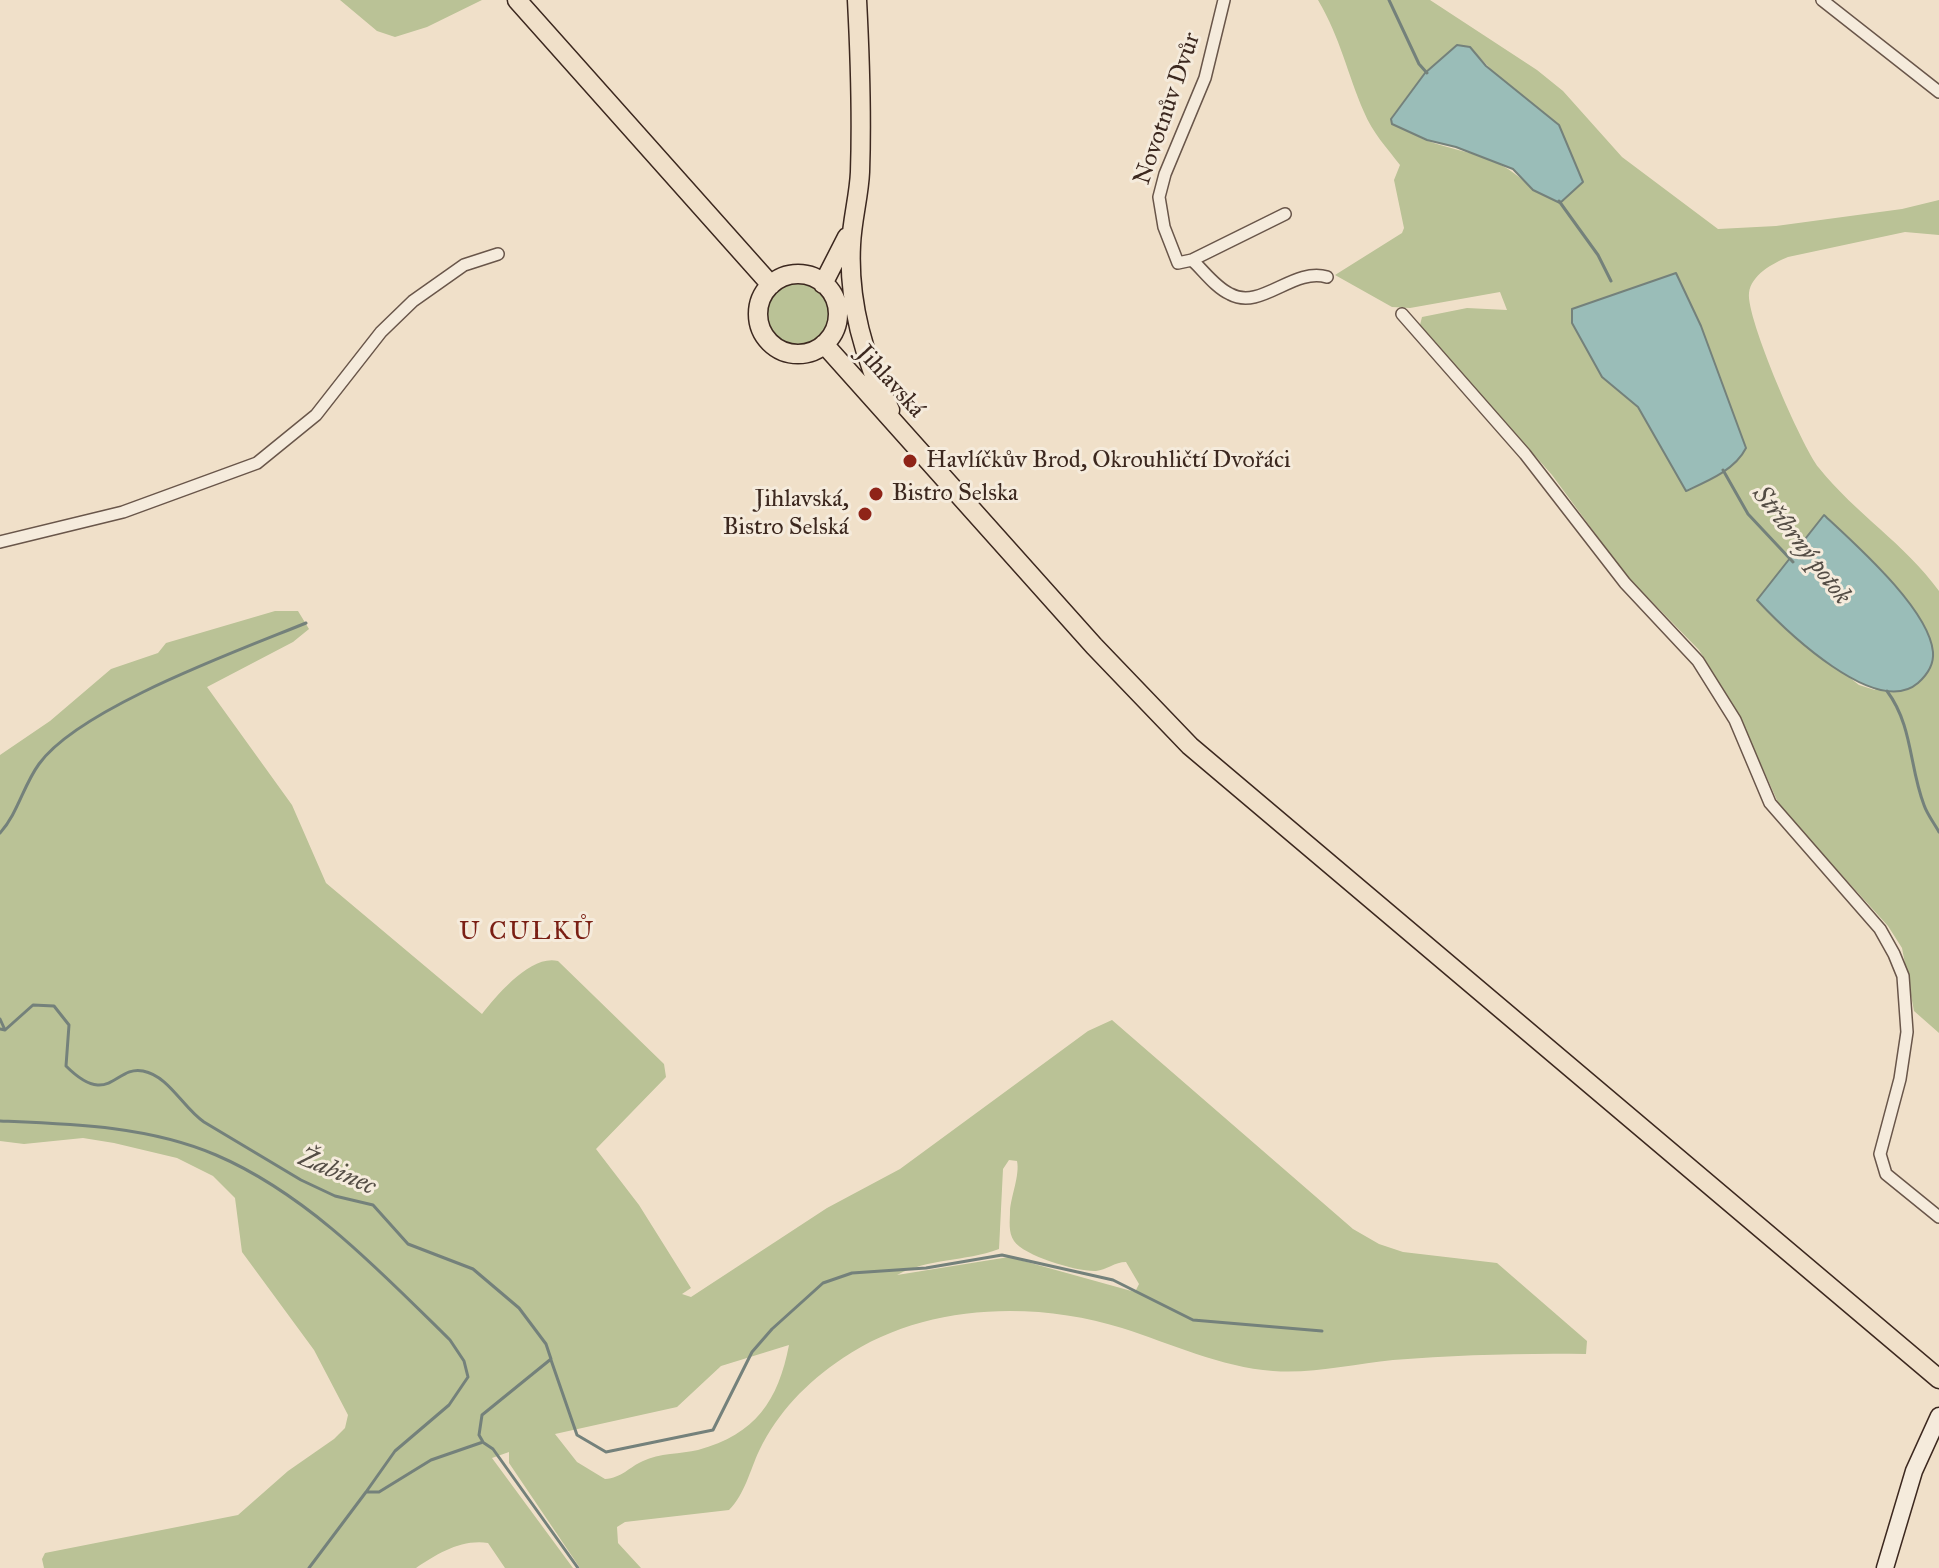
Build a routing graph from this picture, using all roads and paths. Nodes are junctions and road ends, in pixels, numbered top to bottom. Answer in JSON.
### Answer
{"nodes":[{"id":1,"x":517,"y":0,"type":"edge"},
{"id":2,"x":857,"y":0,"type":"edge"},
{"id":3,"x":1224,"y":0,"type":"edge"},
{"id":4,"x":1822,"y":0,"type":"edge"},
{"id":5,"x":1939,"y":92,"type":"edge"},
{"id":6,"x":1285,"y":214,"type":"dead end"},
{"id":7,"x":854,"y":215,"type":"junction"},
{"id":8,"x":498,"y":254,"type":"dead end"},
{"id":9,"x":1192,"y":260,"type":"junction"},
{"id":10,"x":1327,"y":277,"type":"dead end"},
{"id":11,"x":823,"y":284,"type":"junction"},
{"id":12,"x":771,"y":285,"type":"junction"},
{"id":13,"x":1402,"y":314,"type":"dead end"},
{"id":14,"x":824,"y":344,"type":"junction"},
{"id":15,"x":910,"y":441,"type":"junction"},
{"id":16,"x":0,"y":542,"type":"edge"},
{"id":17,"x":1939,"y":1217,"type":"edge"},
{"id":18,"x":1939,"y":1379,"type":"edge"},
{"id":19,"x":1939,"y":1416,"type":"edge"},
{"id":20,"x":1885,"y":1568,"type":"edge"}],
"edges":[{"from":1,"to":12,"type":"main road"},
{"from":2,"to":7,"type":"main road"},
{"from":3,"to":9,"type":"street","name":"Novotnův Dvůr"},
{"from":4,"to":5,"type":"street"},
{"from":6,"to":9,"type":"street"},
{"from":7,"to":11,"type":"main road"},
{"from":7,"to":15,"type":"main road"},
{"from":8,"to":16,"type":"street"},
{"from":9,"to":10,"type":"street","name":"Novotnův Dvůr"},
{"from":11,"to":12,"type":"main road"},
{"from":11,"to":14,"type":"main road"},
{"from":12,"to":14,"type":"main road"},
{"from":13,"to":17,"type":"street"},
{"from":14,"to":15,"type":"main road","name":"Jihlavská"},
{"from":15,"to":18,"type":"main road","name":"Jihlavská"},
{"from":19,"to":20,"type":"street"}]}
